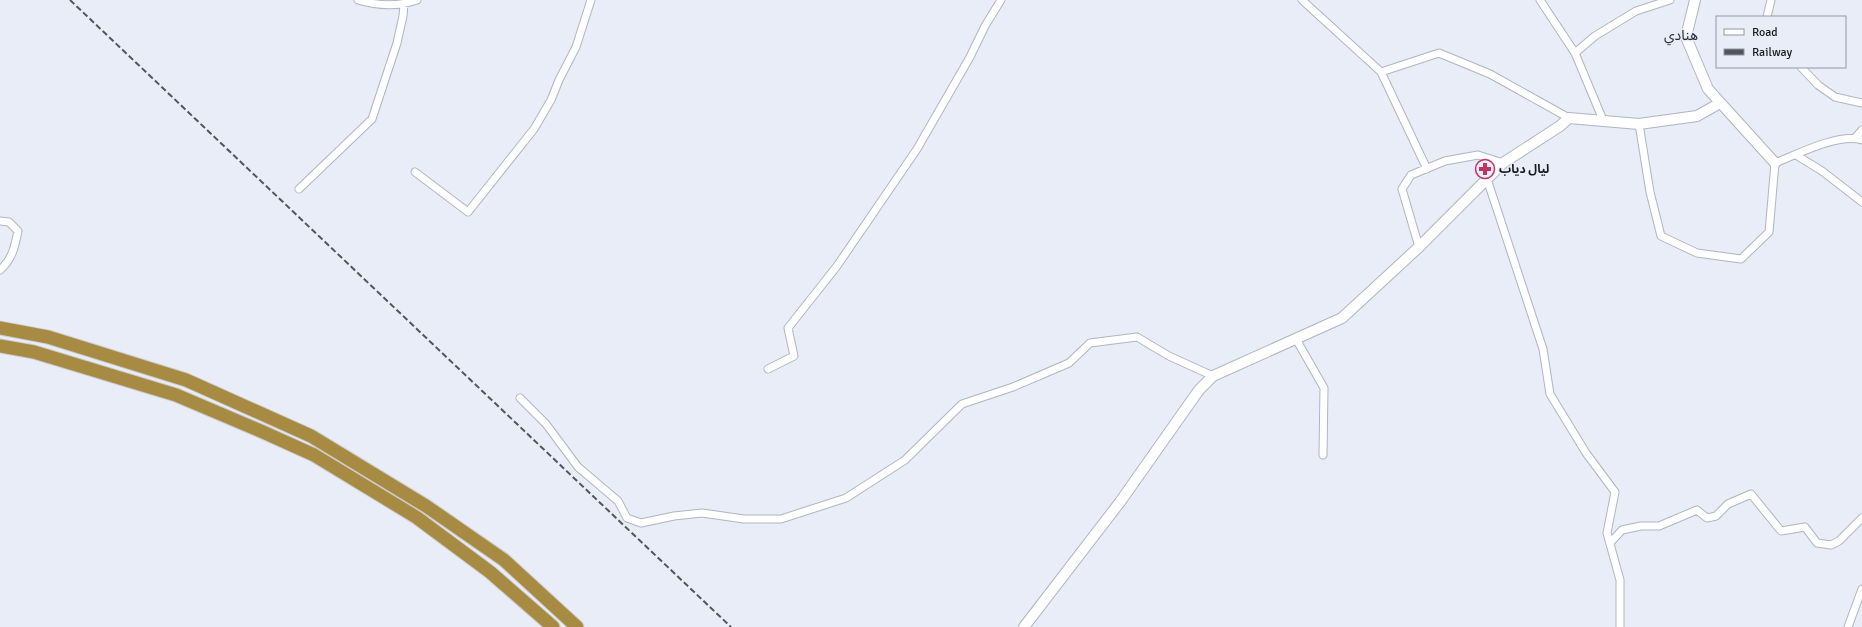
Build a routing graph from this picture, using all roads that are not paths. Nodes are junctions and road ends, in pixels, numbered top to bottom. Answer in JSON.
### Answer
{"nodes":[{"id":1,"x":358,"y":0,"type":"edge"},
{"id":2,"x":417,"y":0,"type":"edge"},
{"id":3,"x":591,"y":0,"type":"edge"},
{"id":4,"x":1002,"y":0,"type":"edge"},
{"id":5,"x":1302,"y":0,"type":"edge"},
{"id":6,"x":1540,"y":0,"type":"edge"},
{"id":7,"x":1670,"y":0,"type":"edge"},
{"id":8,"x":1695,"y":0,"type":"edge"},
{"id":9,"x":1771,"y":0,"type":"edge"},
{"id":10,"x":404,"y":4,"type":"junction"},
{"id":11,"x":1767,"y":16,"type":"edge"},
{"id":12,"x":1576,"y":53,"type":"junction"},
{"id":13,"x":1802,"y":68,"type":"edge"},
{"id":14,"x":1381,"y":72,"type":"junction"},
{"id":15,"x":1720,"y":103,"type":"junction"},
{"id":16,"x":1862,"y":103,"type":"edge"},
{"id":17,"x":1569,"y":118,"type":"junction"},
{"id":18,"x":1603,"y":120,"type":"junction"},
{"id":19,"x":1639,"y":124,"type":"junction"},
{"id":20,"x":1862,"y":130,"type":"edge"},
{"id":21,"x":1858,"y":139,"type":"edge"},
{"id":22,"x":1796,"y":155,"type":"junction"},
{"id":23,"x":1503,"y":163,"type":"junction"},
{"id":24,"x":1775,"y":163,"type":"junction"},
{"id":25,"x":1427,"y":169,"type":"junction"},
{"id":26,"x":415,"y":172,"type":"dead end"},
{"id":27,"x":1486,"y":179,"type":"junction"},
{"id":28,"x":299,"y":189,"type":"dead end"},
{"id":29,"x":1862,"y":202,"type":"edge"},
{"id":30,"x":0,"y":221,"type":"edge"},
{"id":31,"x":1419,"y":247,"type":"junction"},
{"id":32,"x":0,"y":270,"type":"edge"},
{"id":33,"x":0,"y":328,"type":"edge"},
{"id":34,"x":1296,"y":339,"type":"junction"},
{"id":35,"x":0,"y":346,"type":"edge"},
{"id":36,"x":768,"y":369,"type":"dead end"},
{"id":37,"x":1213,"y":376,"type":"junction"},
{"id":38,"x":520,"y":398,"type":"dead end"},
{"id":39,"x":1323,"y":454,"type":"dead end"},
{"id":40,"x":1862,"y":518,"type":"edge"},
{"id":41,"x":1610,"y":543,"type":"junction"},
{"id":42,"x":1862,"y":589,"type":"edge"},
{"id":43,"x":553,"y":627,"type":"edge"},
{"id":44,"x":577,"y":627,"type":"edge"},
{"id":45,"x":1024,"y":627,"type":"edge"},
{"id":46,"x":1620,"y":627,"type":"edge"},
{"id":47,"x":1848,"y":627,"type":"edge"}],
"edges":[{"from":1,"to":10,"type":"street"},
{"from":2,"to":10,"type":"street"},
{"from":3,"to":26,"type":"street"},
{"from":4,"to":36,"type":"street"},
{"from":5,"to":14,"type":"street"},
{"from":6,"to":12,"type":"street"},
{"from":7,"to":12,"type":"street"},
{"from":8,"to":15,"type":"street"},
{"from":9,"to":11,"type":"street"},
{"from":10,"to":28,"type":"street"},
{"from":12,"to":18,"type":"street"},
{"from":13,"to":16,"type":"street"},
{"from":14,"to":17,"type":"street"},
{"from":14,"to":25,"type":"street"},
{"from":15,"to":19,"type":"street"},
{"from":15,"to":24,"type":"street"},
{"from":17,"to":18,"type":"street"},
{"from":17,"to":23,"type":"street"},
{"from":18,"to":19,"type":"street"},
{"from":19,"to":24,"type":"street"},
{"from":20,"to":21,"type":"street"},
{"from":21,"to":22,"type":"street"},
{"from":22,"to":24,"type":"street"},
{"from":22,"to":29,"type":"street"},
{"from":23,"to":25,"type":"street"},
{"from":23,"to":27,"type":"street"},
{"from":25,"to":31,"type":"street"},
{"from":27,"to":31,"type":"street"},
{"from":27,"to":41,"type":"street"},
{"from":30,"to":32,"type":"street"},
{"from":31,"to":34,"type":"street"},
{"from":33,"to":44,"type":"highway"},
{"from":34,"to":37,"type":"street"},
{"from":34,"to":39,"type":"street"},
{"from":35,"to":43,"type":"highway"},
{"from":37,"to":38,"type":"street"},
{"from":37,"to":45,"type":"street"},
{"from":40,"to":41,"type":"street"},
{"from":41,"to":46,"type":"street"},
{"from":42,"to":47,"type":"street"}]}
